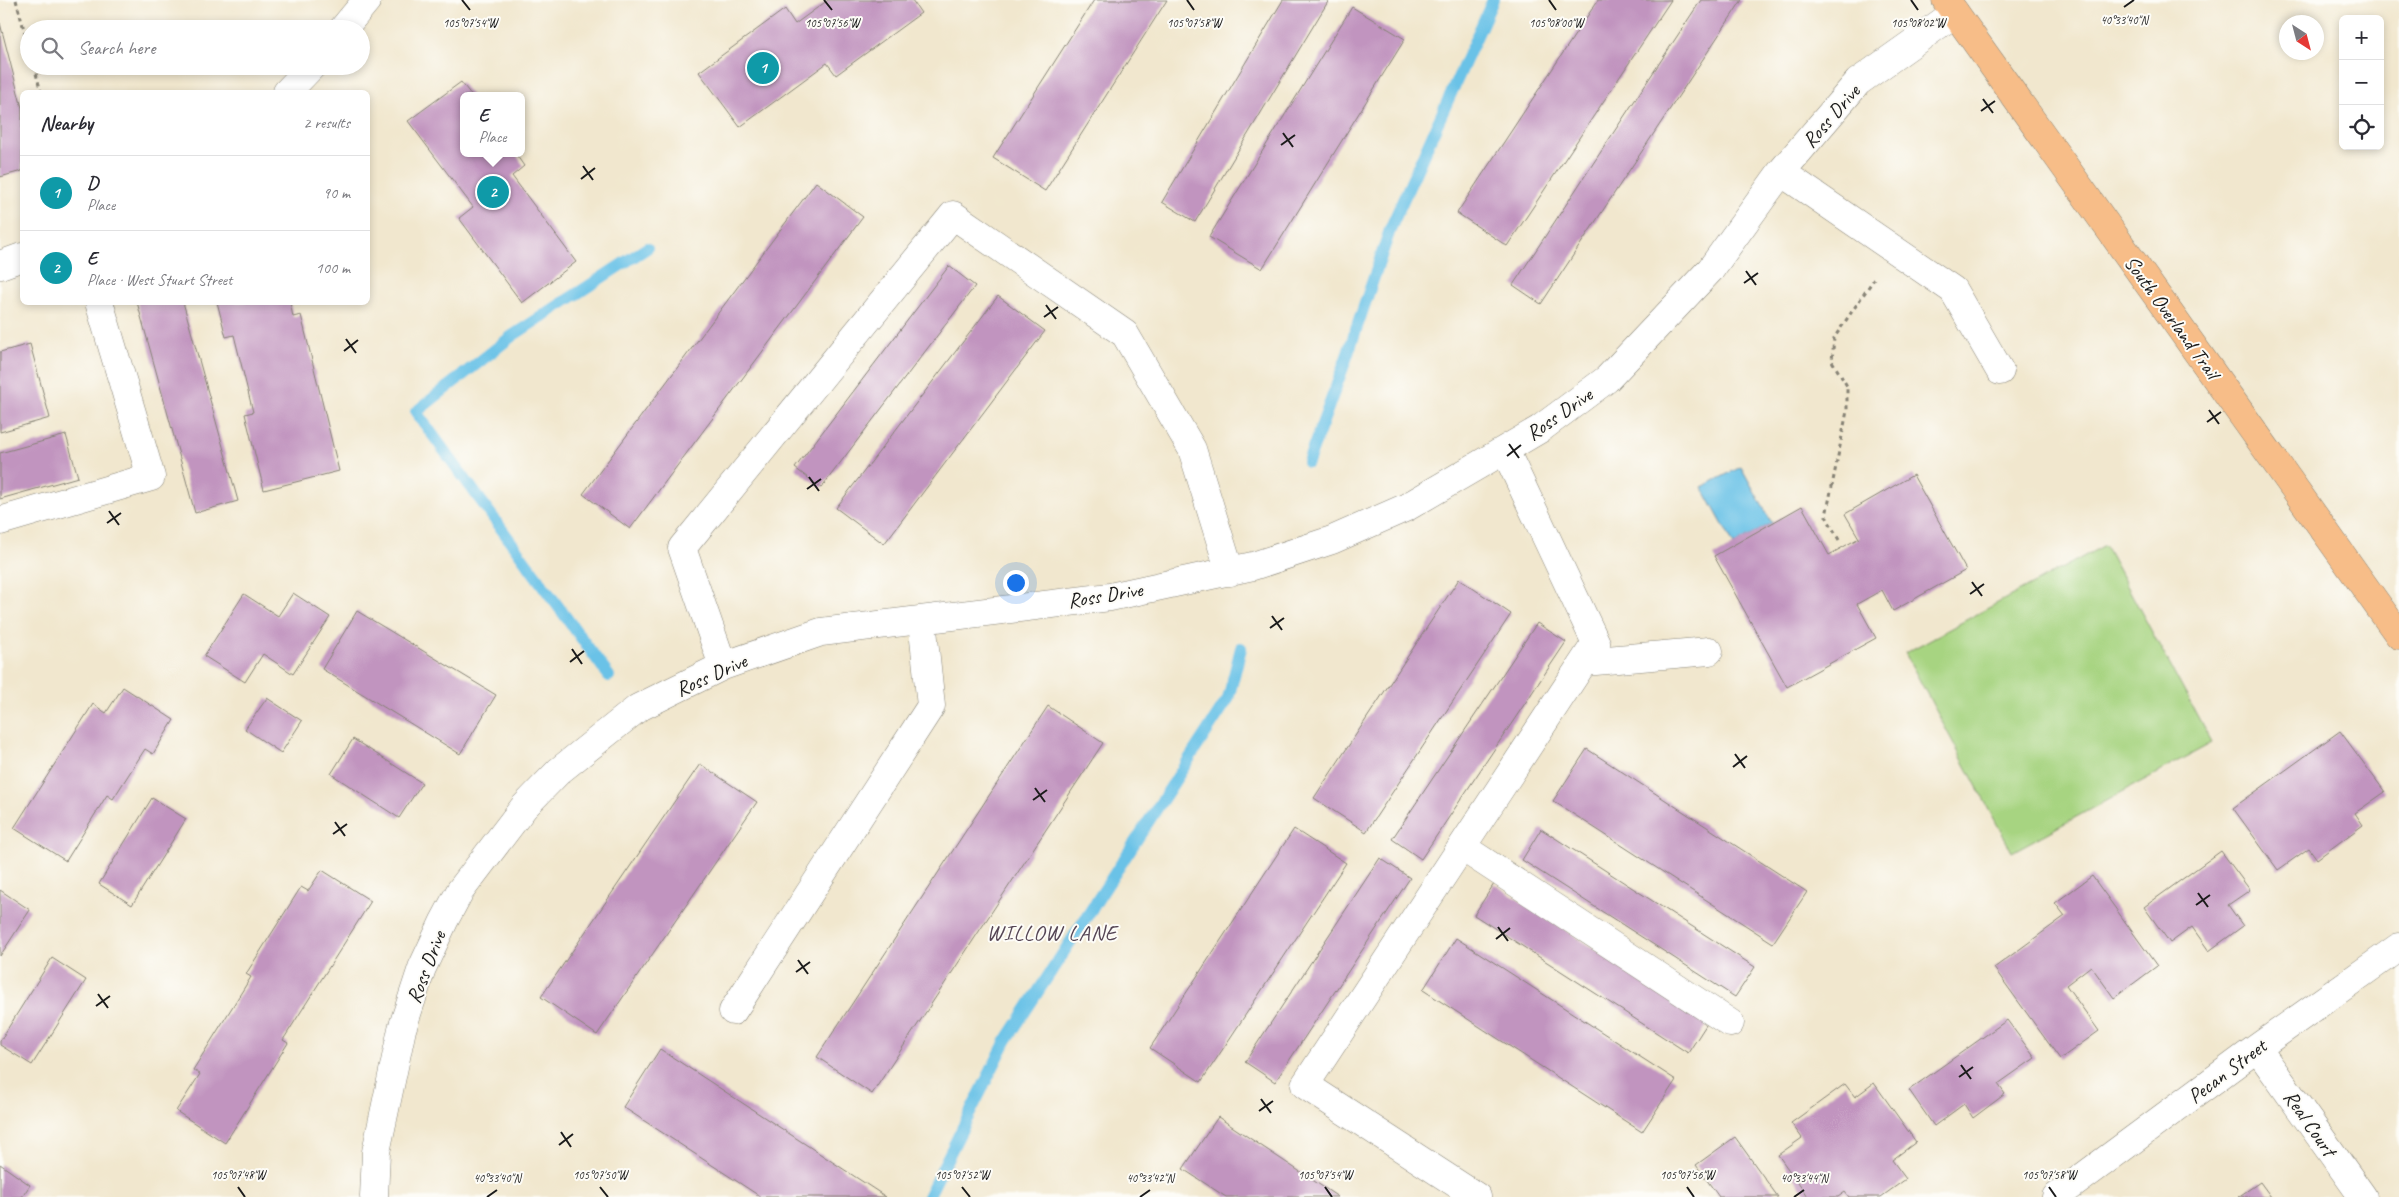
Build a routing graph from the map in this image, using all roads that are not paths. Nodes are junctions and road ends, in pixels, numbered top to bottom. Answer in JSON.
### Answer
{"nodes":[{"id":1,"x":367,"y":0,"type":"edge"},
{"id":2,"x":1950,"y":6,"type":"edge"},
{"id":3,"x":351,"y":20,"type":"edge"},
{"id":4,"x":303,"y":75,"type":"edge"},
{"id":5,"x":289,"y":90,"type":"edge"},
{"id":6,"x":1782,"y":172,"type":"junction"},
{"id":7,"x":20,"y":258,"type":"edge"},
{"id":8,"x":0,"y":265,"type":"edge"},
{"id":9,"x":100,"y":305,"type":"edge"},
{"id":10,"x":2000,"y":371,"type":"dead end"},
{"id":11,"x":1505,"y":450,"type":"junction"},
{"id":12,"x":0,"y":521,"type":"edge"},
{"id":13,"x":1230,"y":572,"type":"junction"},
{"id":14,"x":922,"y":620,"type":"junction"},
{"id":15,"x":2399,"y":635,"type":"edge"},
{"id":16,"x":1709,"y":651,"type":"dead end"},
{"id":17,"x":1584,"y":662,"type":"junction"},
{"id":18,"x":723,"y":666,"type":"junction"},
{"id":19,"x":1462,"y":847,"type":"junction"},
{"id":20,"x":2399,"y":947,"type":"edge"},
{"id":21,"x":732,"y":1010,"type":"dead end"},
{"id":22,"x":1730,"y":1023,"type":"dead end"},
{"id":23,"x":2257,"y":1048,"type":"junction"},
{"id":24,"x":374,"y":1197,"type":"edge"},
{"id":25,"x":1477,"y":1197,"type":"edge"},
{"id":26,"x":2056,"y":1197,"type":"edge"},
{"id":27,"x":2363,"y":1197,"type":"edge"}],
"edges":[{"from":1,"to":3,"type":"street"},
{"from":2,"to":6,"type":"street","name":"Ross Drive"},
{"from":2,"to":15,"type":"main road","name":"South Overland Trail"},
{"from":4,"to":5,"type":"street"},
{"from":6,"to":10,"type":"street"},
{"from":6,"to":11,"type":"street","name":"Ross Drive"},
{"from":7,"to":8,"type":"street"},
{"from":9,"to":12,"type":"street"},
{"from":11,"to":13,"type":"street","name":"Ross Drive"},
{"from":11,"to":17,"type":"street"},
{"from":13,"to":14,"type":"street","name":"Ross Drive"},
{"from":13,"to":18,"type":"street"},
{"from":14,"to":18,"type":"street","name":"Ross Drive"},
{"from":14,"to":21,"type":"street"},
{"from":16,"to":17,"type":"street"},
{"from":17,"to":19,"type":"street"},
{"from":18,"to":24,"type":"street","name":"Ross Drive"},
{"from":19,"to":22,"type":"street"},
{"from":19,"to":25,"type":"street"},
{"from":20,"to":23,"type":"street","name":"Pecan Street"},
{"from":23,"to":26,"type":"street","name":"Pecan Street"},
{"from":23,"to":27,"type":"street","name":"Real Court"}]}
